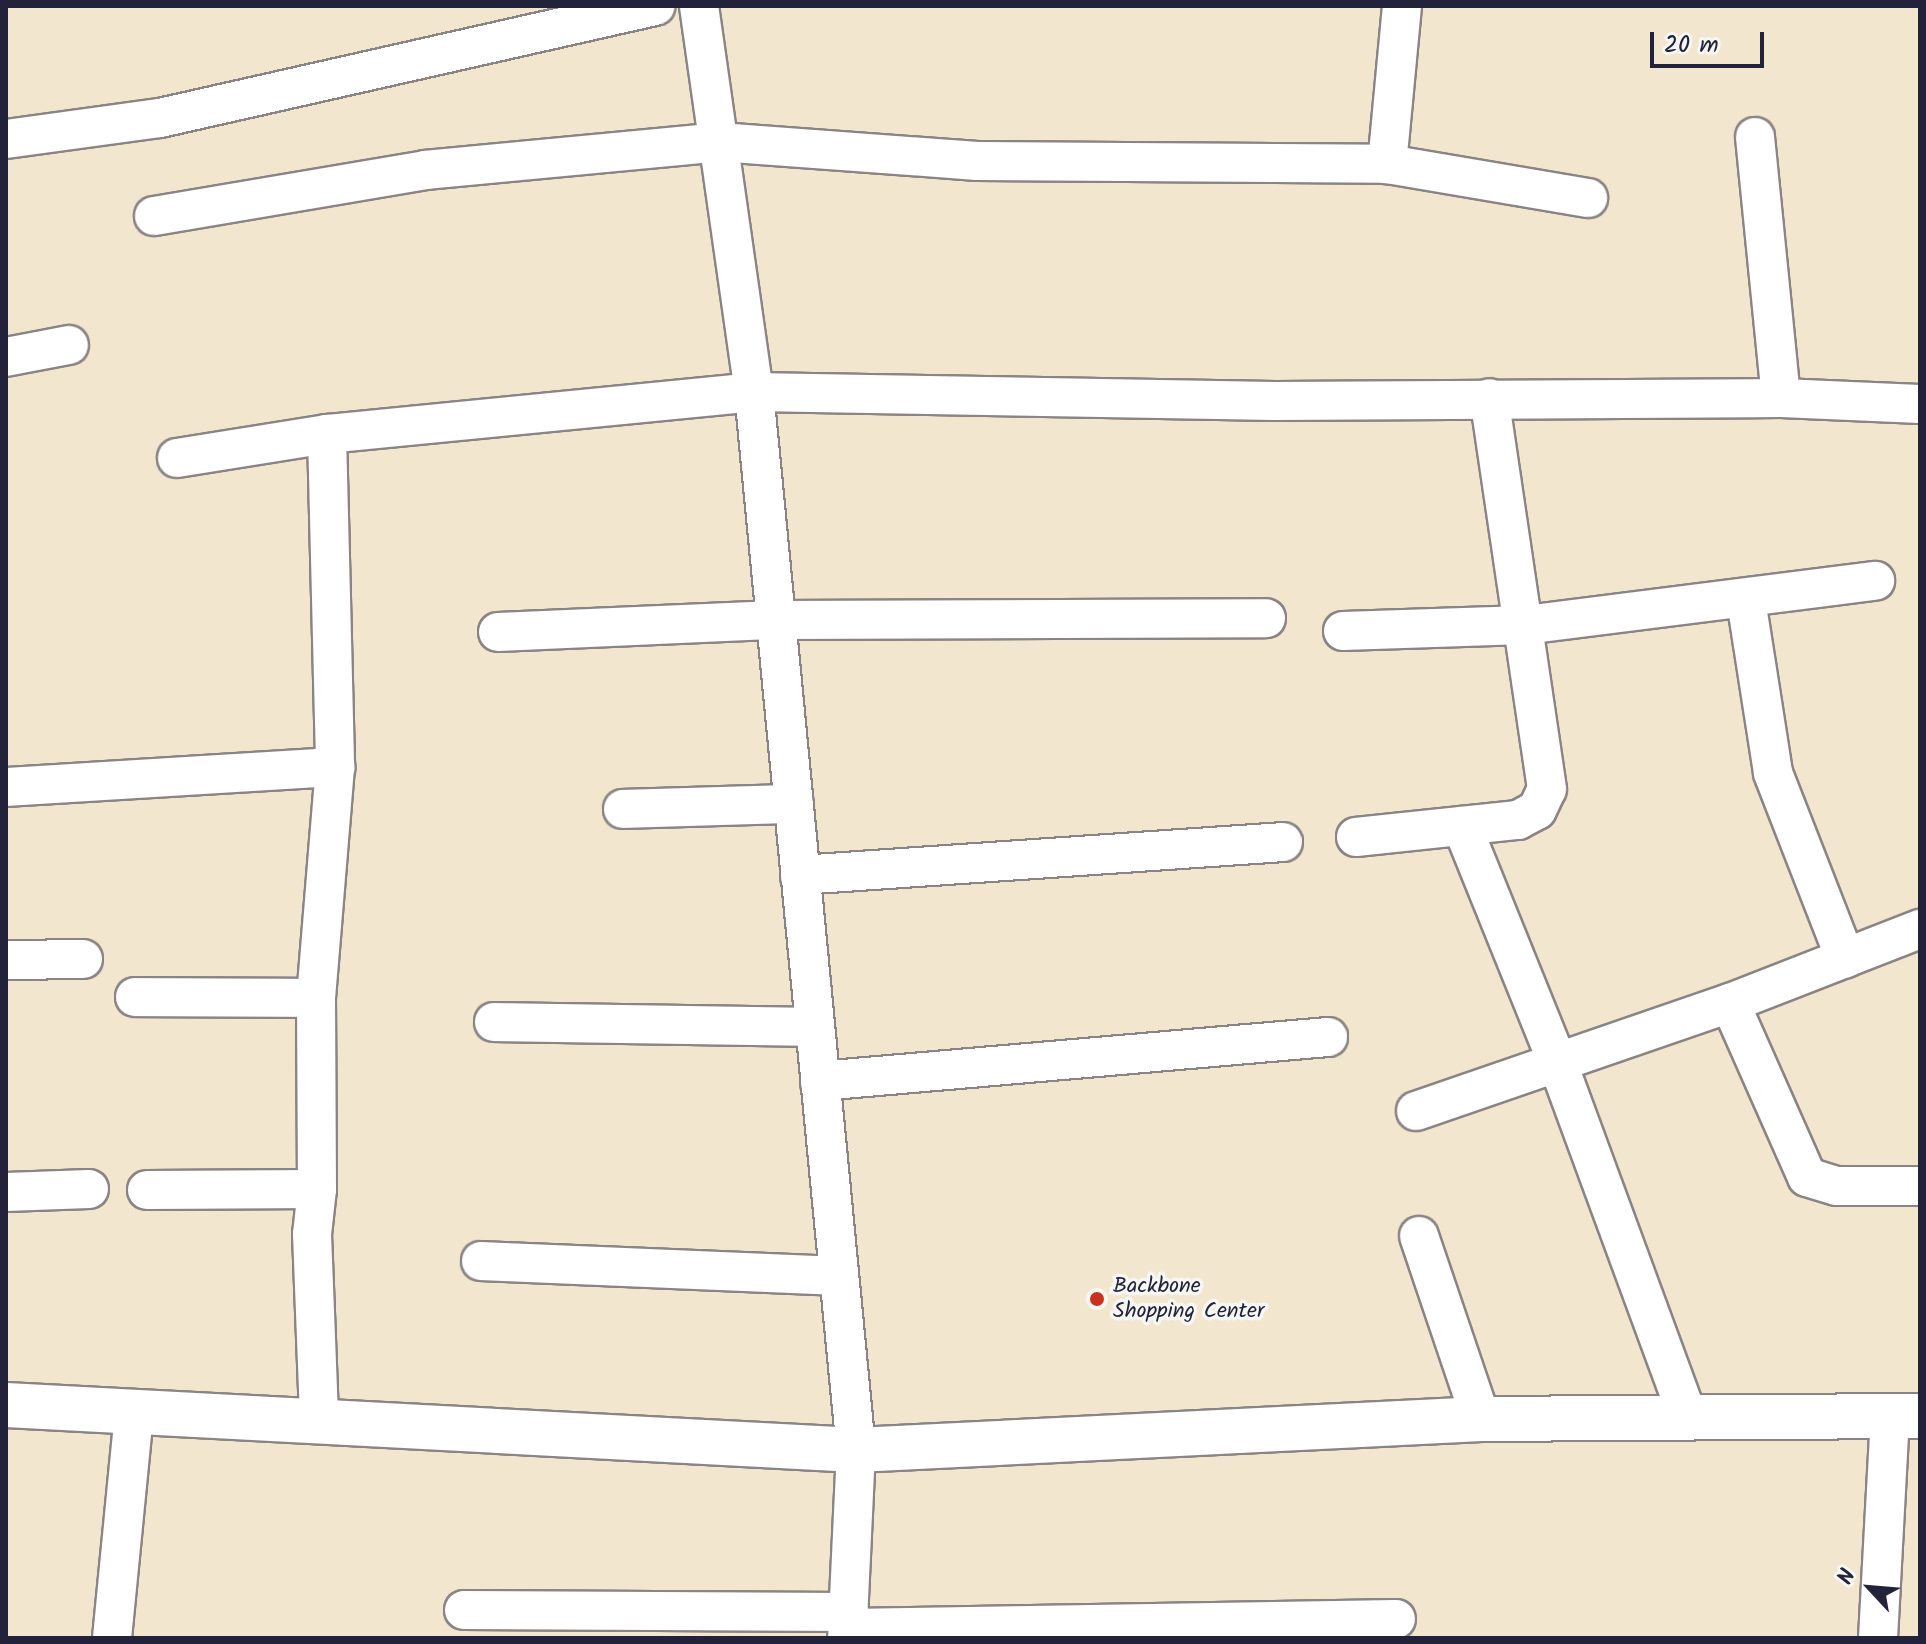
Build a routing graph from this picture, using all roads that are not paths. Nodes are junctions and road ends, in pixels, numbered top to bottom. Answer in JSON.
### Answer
{"nodes":[{"id":1,"x":655,"y":6,"type":"edge"},
{"id":2,"x":699,"y":6,"type":"edge"},
{"id":3,"x":1402,"y":6,"type":"edge"},
{"id":4,"x":1755,"y":137,"type":"dead end"},
{"id":5,"x":6,"y":139,"type":"edge"},
{"id":6,"x":719,"y":142,"type":"junction"},
{"id":7,"x":1387,"y":164,"type":"junction"},
{"id":8,"x":1588,"y":198,"type":"dead end"},
{"id":9,"x":154,"y":216,"type":"dead end"},
{"id":10,"x":69,"y":345,"type":"dead end"},
{"id":11,"x":6,"y":357,"type":"edge"},
{"id":12,"x":754,"y":392,"type":"junction"},
{"id":13,"x":1489,"y":398,"type":"junction"},
{"id":14,"x":1781,"y":398,"type":"junction"},
{"id":15,"x":1920,"y":404,"type":"edge"},
{"id":16,"x":327,"y":434,"type":"junction"},
{"id":17,"x":177,"y":458,"type":"dead end"},
{"id":18,"x":1875,"y":581,"type":"dead end"},
{"id":19,"x":1746,"y":600,"type":"junction"},
{"id":20,"x":1266,"y":618,"type":"dead end"},
{"id":21,"x":776,"y":620,"type":"junction"},
{"id":22,"x":1525,"y":625,"type":"junction"},
{"id":23,"x":1343,"y":631,"type":"dead end"},
{"id":24,"x":498,"y":632,"type":"dead end"},
{"id":25,"x":335,"y":767,"type":"junction"},
{"id":26,"x":6,"y":787,"type":"edge"},
{"id":27,"x":794,"y":804,"type":"junction"},
{"id":28,"x":623,"y":809,"type":"dead end"},
{"id":29,"x":1462,"y":826,"type":"junction"},
{"id":30,"x":1356,"y":837,"type":"dead end"},
{"id":31,"x":1283,"y":842,"type":"dead end"},
{"id":32,"x":800,"y":875,"type":"junction"},
{"id":33,"x":1920,"y":929,"type":"edge"},
{"id":34,"x":1845,"y":958,"type":"junction"},
{"id":35,"x":83,"y":959,"type":"dead end"},
{"id":36,"x":6,"y":960,"type":"edge"},
{"id":37,"x":135,"y":997,"type":"dead end"},
{"id":38,"x":316,"y":998,"type":"junction"},
{"id":39,"x":1730,"y":1003,"type":"junction"},
{"id":40,"x":494,"y":1022,"type":"dead end"},
{"id":41,"x":815,"y":1027,"type":"junction"},
{"id":42,"x":1328,"y":1037,"type":"dead end"},
{"id":43,"x":1558,"y":1064,"type":"junction"},
{"id":44,"x":820,"y":1081,"type":"junction"},
{"id":45,"x":1416,"y":1111,"type":"dead end"},
{"id":46,"x":1920,"y":1186,"type":"edge"},
{"id":47,"x":89,"y":1189,"type":"dead end"},
{"id":48,"x":317,"y":1189,"type":"junction"},
{"id":49,"x":147,"y":1190,"type":"dead end"},
{"id":50,"x":6,"y":1192,"type":"edge"},
{"id":51,"x":1419,"y":1236,"type":"dead end"},
{"id":52,"x":481,"y":1261,"type":"dead end"},
{"id":53,"x":839,"y":1276,"type":"junction"},
{"id":54,"x":6,"y":1405,"type":"edge"},
{"id":55,"x":134,"y":1413,"type":"junction"},
{"id":56,"x":1905,"y":1416,"type":"edge"},
{"id":57,"x":1688,"y":1417,"type":"junction"},
{"id":58,"x":319,"y":1418,"type":"junction"},
{"id":59,"x":1481,"y":1419,"type":"junction"},
{"id":60,"x":856,"y":1450,"type":"junction"},
{"id":61,"x":464,"y":1610,"type":"dead end"},
{"id":62,"x":1396,"y":1619,"type":"dead end"},
{"id":63,"x":848,"y":1626,"type":"edge"},
{"id":64,"x":112,"y":1638,"type":"edge"},
{"id":65,"x":1878,"y":1638,"type":"edge"}],
"edges":[{"from":1,"to":5,"type":"street"},
{"from":2,"to":6,"type":"street"},
{"from":3,"to":7,"type":"street"},
{"from":4,"to":14,"type":"street"},
{"from":6,"to":7,"type":"street"},
{"from":6,"to":9,"type":"street"},
{"from":6,"to":12,"type":"street"},
{"from":7,"to":8,"type":"street"},
{"from":10,"to":11,"type":"street"},
{"from":12,"to":13,"type":"street"},
{"from":12,"to":16,"type":"street"},
{"from":12,"to":21,"type":"street"},
{"from":13,"to":14,"type":"street"},
{"from":13,"to":22,"type":"street"},
{"from":14,"to":15,"type":"street"},
{"from":16,"to":17,"type":"street"},
{"from":16,"to":25,"type":"street"},
{"from":18,"to":19,"type":"street"},
{"from":19,"to":22,"type":"street"},
{"from":19,"to":34,"type":"street"},
{"from":20,"to":21,"type":"street"},
{"from":21,"to":24,"type":"street"},
{"from":21,"to":27,"type":"street"},
{"from":22,"to":23,"type":"street"},
{"from":22,"to":29,"type":"street"},
{"from":25,"to":26,"type":"street"},
{"from":25,"to":38,"type":"street"},
{"from":27,"to":28,"type":"street"},
{"from":27,"to":32,"type":"street"},
{"from":29,"to":30,"type":"street"},
{"from":29,"to":43,"type":"street"},
{"from":31,"to":32,"type":"street"},
{"from":32,"to":41,"type":"street"},
{"from":33,"to":34,"type":"street"},
{"from":34,"to":39,"type":"street"},
{"from":35,"to":36,"type":"street"},
{"from":37,"to":38,"type":"street"},
{"from":38,"to":48,"type":"street"},
{"from":39,"to":43,"type":"street"},
{"from":39,"to":46,"type":"street"},
{"from":40,"to":41,"type":"street"},
{"from":41,"to":44,"type":"street"},
{"from":42,"to":44,"type":"street"},
{"from":43,"to":45,"type":"street"},
{"from":43,"to":57,"type":"street"},
{"from":44,"to":53,"type":"street"},
{"from":47,"to":50,"type":"street"},
{"from":48,"to":49,"type":"street"},
{"from":48,"to":58,"type":"street"},
{"from":51,"to":59,"type":"street"},
{"from":52,"to":53,"type":"street"},
{"from":53,"to":60,"type":"street"},
{"from":54,"to":55,"type":"main road"},
{"from":55,"to":58,"type":"main road"},
{"from":55,"to":64,"type":"street"},
{"from":56,"to":57,"type":"main road"},
{"from":56,"to":65,"type":"street"},
{"from":57,"to":59,"type":"main road"},
{"from":58,"to":60,"type":"main road"},
{"from":59,"to":60,"type":"main road"},
{"from":60,"to":63,"type":"street"},
{"from":61,"to":63,"type":"street"},
{"from":62,"to":63,"type":"street"}]}
